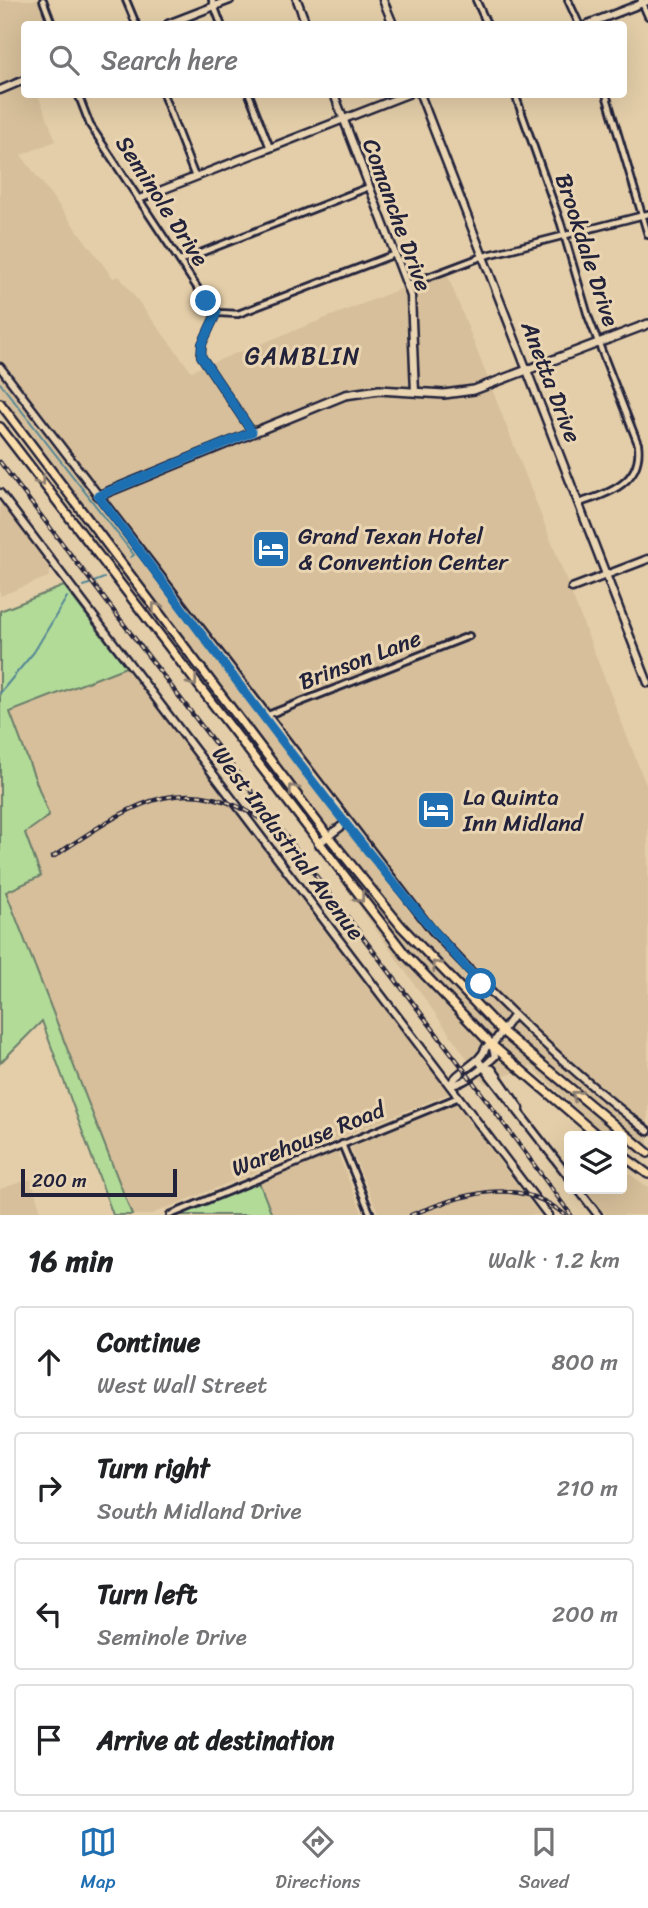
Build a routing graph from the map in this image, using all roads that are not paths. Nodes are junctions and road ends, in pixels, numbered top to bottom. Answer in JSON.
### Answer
{"nodes":[{"id":1,"x":43,"y":0,"type":"edge"},
{"id":2,"x":126,"y":0,"type":"edge"},
{"id":3,"x":230,"y":0,"type":"edge"},
{"id":4,"x":297,"y":0,"type":"edge"},
{"id":5,"x":383,"y":0,"type":"edge"},
{"id":6,"x":476,"y":0,"type":"edge"},
{"id":7,"x":568,"y":0,"type":"edge"},
{"id":8,"x":644,"y":1,"type":"edge"},
{"id":9,"x":213,"y":3,"type":"edge"},
{"id":10,"x":648,"y":16,"type":"edge"},
{"id":11,"x":51,"y":21,"type":"edge"},
{"id":12,"x":135,"y":21,"type":"edge"},
{"id":13,"x":174,"y":21,"type":"edge"},
{"id":14,"x":221,"y":21,"type":"edge"},
{"id":15,"x":305,"y":21,"type":"edge"},
{"id":16,"x":392,"y":21,"type":"edge"},
{"id":17,"x":486,"y":21,"type":"edge"},
{"id":18,"x":578,"y":21,"type":"edge"},
{"id":19,"x":595,"y":21,"type":"edge"},
{"id":20,"x":21,"y":81,"type":"edge"},
{"id":21,"x":0,"y":90,"type":"edge"},
{"id":22,"x":80,"y":98,"type":"edge"},
{"id":23,"x":165,"y":98,"type":"edge"},
{"id":24,"x":251,"y":98,"type":"edge"},
{"id":25,"x":335,"y":98,"type":"edge"},
{"id":26,"x":398,"y":98,"type":"edge"},
{"id":27,"x":422,"y":98,"type":"edge"},
{"id":28,"x":516,"y":98,"type":"edge"},
{"id":29,"x":608,"y":98,"type":"edge"},
{"id":30,"x":343,"y":120,"type":"junction"},
{"id":31,"x":270,"y":148,"type":"junction"},
{"id":32,"x":195,"y":177,"type":"junction"},
{"id":33,"x":369,"y":187,"type":"junction"},
{"id":34,"x":139,"y":199,"type":"junction"},
{"id":35,"x":646,"y":215,"type":"edge"},
{"id":36,"x":648,"y":235,"type":"edge"},
{"id":37,"x":565,"y":236,"type":"junction"},
{"id":38,"x":396,"y":254,"type":"junction"},
{"id":39,"x":484,"y":256,"type":"junction"},
{"id":40,"x":180,"y":261,"type":"junction"},
{"id":41,"x":407,"y":285,"type":"junction"},
{"id":42,"x":217,"y":312,"type":"junction"},
{"id":43,"x":648,"y":324,"type":"edge"},
{"id":44,"x":598,"y":343,"type":"junction"},
{"id":45,"x":0,"y":367,"type":"edge"},
{"id":46,"x":528,"y":370,"type":"junction"},
{"id":47,"x":415,"y":392,"type":"junction"},
{"id":48,"x":0,"y":402,"type":"edge"},
{"id":49,"x":0,"y":427,"type":"edge"},
{"id":50,"x":252,"y":432,"type":"junction"},
{"id":51,"x":0,"y":493,"type":"edge"},
{"id":52,"x":98,"y":496,"type":"junction"},
{"id":53,"x":579,"y":503,"type":"junction"},
{"id":54,"x":648,"y":559,"type":"edge"},
{"id":55,"x":606,"y":575,"type":"junction"},
{"id":56,"x":572,"y":588,"type":"dead end"},
{"id":57,"x":469,"y":636,"type":"dead end"},
{"id":58,"x":648,"y":683,"type":"edge"},
{"id":59,"x":265,"y":716,"type":"junction"},
{"id":60,"x":347,"y":822,"type":"junction"},
{"id":61,"x":328,"y":836,"type":"junction"},
{"id":62,"x":318,"y":844,"type":"junction"},
{"id":63,"x":513,"y":1016,"type":"junction"},
{"id":64,"x":502,"y":1031,"type":"junction"},
{"id":65,"x":492,"y":1045,"type":"junction"},
{"id":66,"x":478,"y":1059,"type":"junction"},
{"id":67,"x":484,"y":1067,"type":"junction"},
{"id":68,"x":450,"y":1085,"type":"junction"},
{"id":69,"x":459,"y":1097,"type":"junction"},
{"id":70,"x":592,"y":1131,"type":"edge"},
{"id":71,"x":648,"y":1131,"type":"edge"},
{"id":72,"x":342,"y":1143,"type":"junction"},
{"id":73,"x":648,"y":1153,"type":"edge"},
{"id":74,"x":627,"y":1159,"type":"edge"},
{"id":75,"x":564,"y":1171,"type":"edge"},
{"id":76,"x":648,"y":1174,"type":"edge"},
{"id":77,"x":582,"y":1194,"type":"edge"},
{"id":78,"x":170,"y":1215,"type":"edge"},
{"id":79,"x":371,"y":1215,"type":"edge"},
{"id":80,"x":548,"y":1215,"type":"edge"},
{"id":81,"x":598,"y":1215,"type":"edge"}],
"edges":[{"from":1,"to":11,"type":"street"},
{"from":2,"to":12,"type":"street"},
{"from":3,"to":9,"type":"street"},
{"from":4,"to":15,"type":"street"},
{"from":5,"to":16,"type":"street"},
{"from":6,"to":17,"type":"street"},
{"from":7,"to":18,"type":"street"},
{"from":8,"to":10,"type":"street"},
{"from":8,"to":19,"type":"street"},
{"from":9,"to":13,"type":"street"},
{"from":9,"to":14,"type":"street"},
{"from":20,"to":21,"type":"street"},
{"from":22,"to":34,"type":"street","name":"Seminole Drive"},
{"from":23,"to":32,"type":"street"},
{"from":24,"to":31,"type":"street"},
{"from":25,"to":30,"type":"street","name":"Comanche Drive"},
{"from":26,"to":30,"type":"street"},
{"from":27,"to":39,"type":"street","name":"Anetta Drive"},
{"from":28,"to":37,"type":"street","name":"Brookdale Drive"},
{"from":29,"to":35,"type":"street"},
{"from":30,"to":31,"type":"street"},
{"from":30,"to":33,"type":"street","name":"Comanche Drive"},
{"from":31,"to":32,"type":"street"},
{"from":32,"to":34,"type":"street"},
{"from":33,"to":38,"type":"street","name":"Comanche Drive"},
{"from":33,"to":40,"type":"street"},
{"from":34,"to":40,"type":"street","name":"Seminole Drive"},
{"from":35,"to":36,"type":"street"},
{"from":35,"to":37,"type":"street"},
{"from":37,"to":39,"type":"street"},
{"from":37,"to":44,"type":"street","name":"Brookdale Drive"},
{"from":38,"to":41,"type":"street","name":"Comanche Drive"},
{"from":38,"to":42,"type":"street"},
{"from":39,"to":41,"type":"street"},
{"from":39,"to":46,"type":"street","name":"Anetta Drive"},
{"from":40,"to":42,"type":"street","name":"Seminole Drive"},
{"from":41,"to":47,"type":"street","name":"Comanche Drive"},
{"from":42,"to":50,"type":"street"},
{"from":43,"to":44,"type":"main road"},
{"from":44,"to":46,"type":"main road"},
{"from":44,"to":53,"type":"street","name":"Brookdale Drive"},
{"from":45,"to":52,"type":"street"},
{"from":46,"to":47,"type":"main road"},
{"from":46,"to":53,"type":"street","name":"Anetta Drive"},
{"from":47,"to":50,"type":"main road"},
{"from":61,"to":48,"type":"main road","one_way":true},
{"from":49,"to":62,"type":"main road","one_way":true},
{"from":50,"to":52,"type":"main road"},
{"from":51,"to":68,"type":"street","name":"West Industrial Avenue"},
{"from":52,"to":59,"type":"street"},
{"from":53,"to":55,"type":"street","name":"Anetta Drive"},
{"from":54,"to":55,"type":"street"},
{"from":55,"to":56,"type":"street"},
{"from":55,"to":58,"type":"street","name":"Anetta Drive"},
{"from":57,"to":59,"type":"street","name":"Brinson Lane"},
{"from":59,"to":60,"type":"street"},
{"from":60,"to":61,"type":"street"},
{"from":60,"to":63,"type":"street"},
{"from":61,"to":62,"type":"street"},
{"from":64,"to":61,"type":"main road","one_way":true},
{"from":62,"to":65,"type":"main road","one_way":true},
{"from":63,"to":64,"type":"street"},
{"from":63,"to":71,"type":"street"},
{"from":64,"to":65,"type":"street"},
{"from":73,"to":64,"type":"main road","one_way":true},
{"from":65,"to":66,"type":"street"},
{"from":65,"to":67,"type":"street"},
{"from":65,"to":70,"type":"main road"},
{"from":66,"to":67,"type":"street"},
{"from":66,"to":68,"type":"street"},
{"from":67,"to":68,"type":"street"},
{"from":67,"to":75,"type":"street"},
{"from":68,"to":69,"type":"street","name":"West Industrial Avenue"},
{"from":69,"to":72,"type":"street","name":"Warehouse Road"},
{"from":69,"to":80,"type":"street","name":"West Industrial Avenue"},
{"from":72,"to":78,"type":"street","name":"Warehouse Road"},
{"from":72,"to":79,"type":"street"},
{"from":74,"to":76,"type":"main road"},
{"from":77,"to":81,"type":"street"}]}
